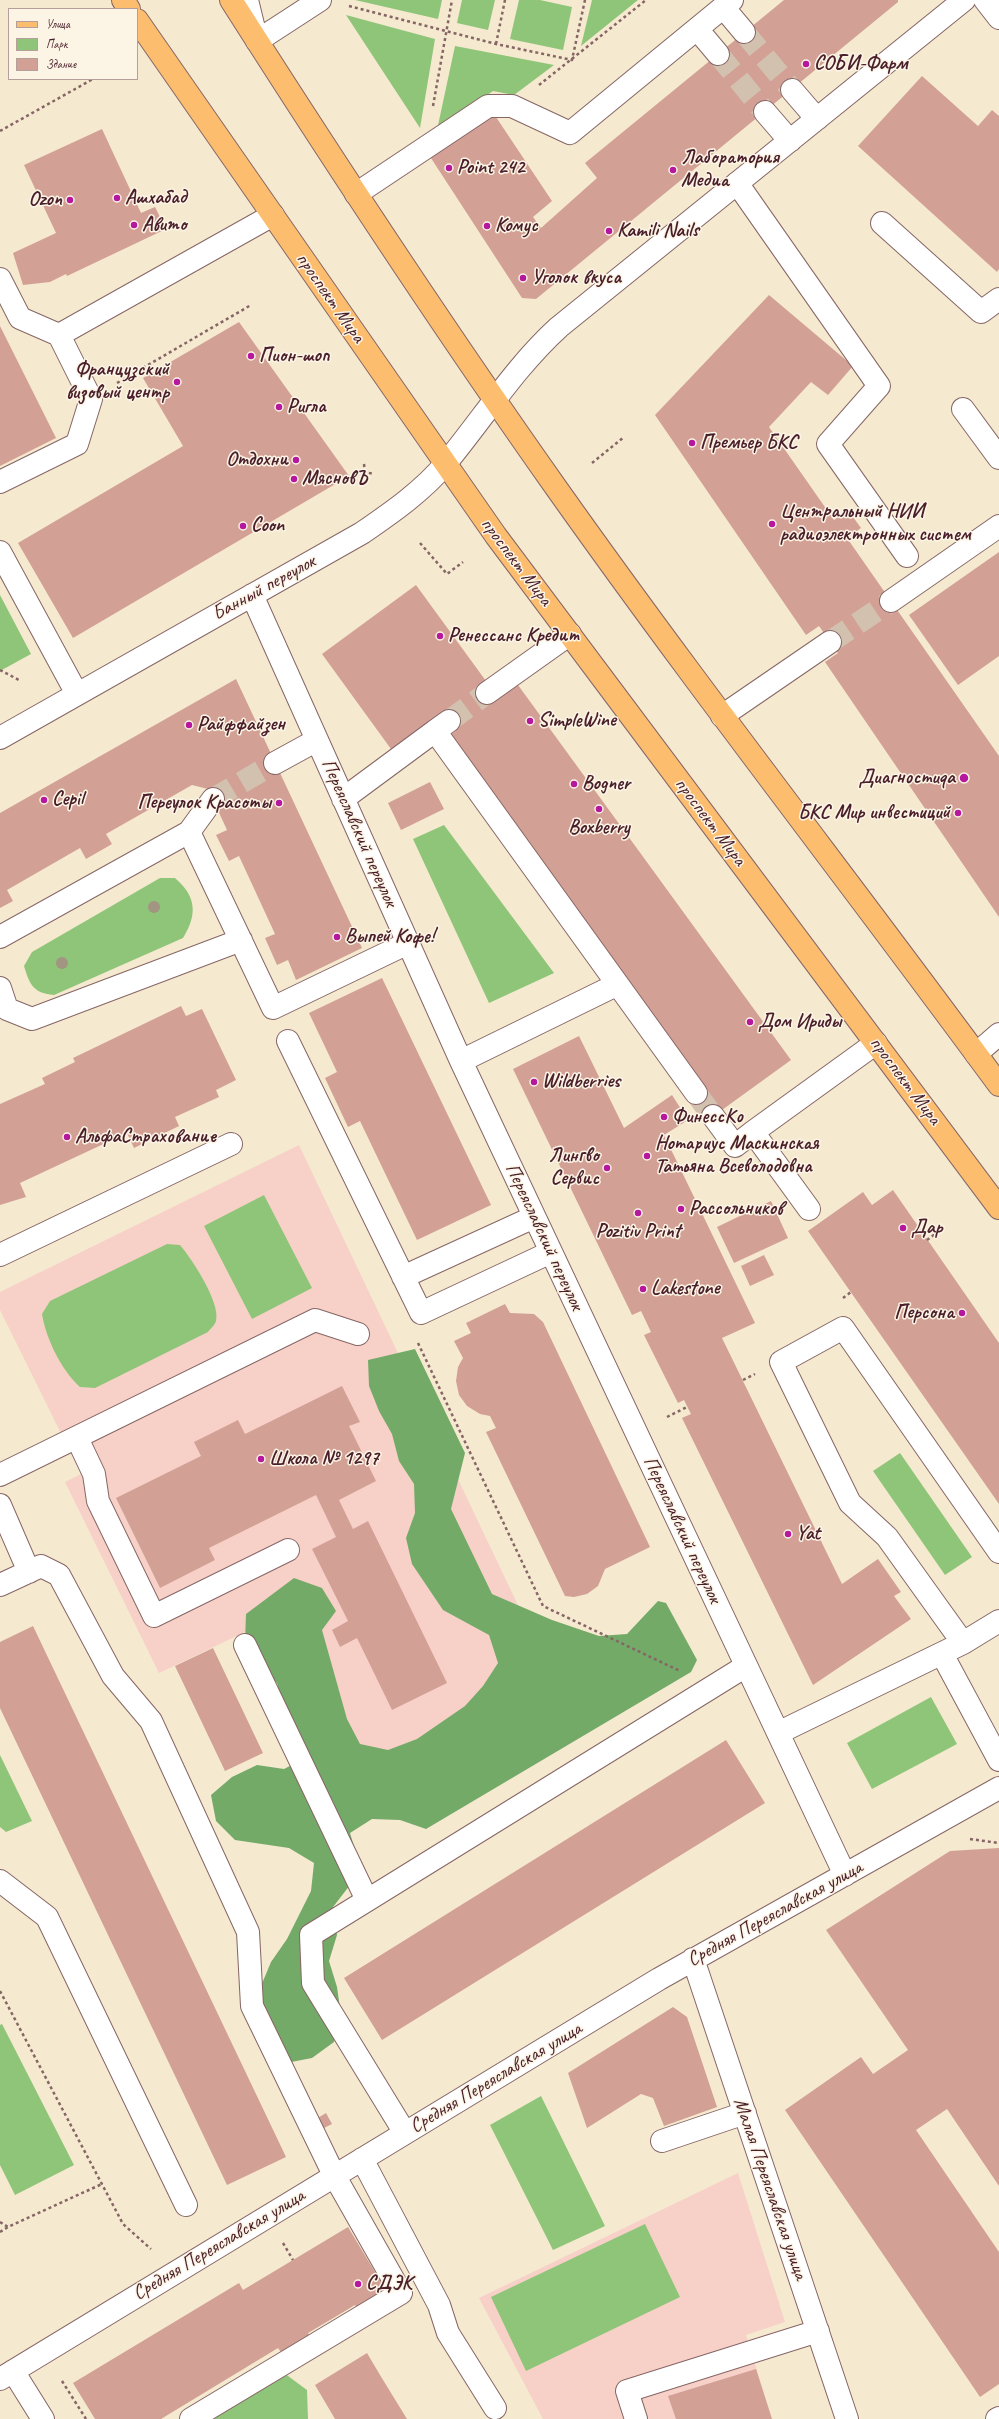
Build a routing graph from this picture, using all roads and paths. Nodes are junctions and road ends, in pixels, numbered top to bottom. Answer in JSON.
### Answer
{"nodes":[{"id":1,"x":231,"y":0,"type":"edge"},
{"id":2,"x":247,"y":0,"type":"edge"},
{"id":3,"x":320,"y":0,"type":"edge"},
{"id":4,"x":452,"y":0,"type":"edge"},
{"id":5,"x":506,"y":0,"type":"edge"},
{"id":6,"x":585,"y":0,"type":"edge"},
{"id":7,"x":646,"y":0,"type":"edge"},
{"id":8,"x":964,"y":0,"type":"edge"},
{"id":9,"x":985,"y":0,"type":"edge"},
{"id":10,"x":728,"y":3,"type":"edge"},
{"id":11,"x":348,"y":4,"type":"dead end"},
{"id":12,"x":999,"y":18,"type":"edge"},
{"id":13,"x":138,"y":21,"type":"edge"},
{"id":14,"x":697,"y":29,"type":"junction"},
{"id":15,"x":446,"y":31,"type":"junction"},
{"id":16,"x":744,"y":32,"type":"tunnel mouth"},
{"id":17,"x":257,"y":41,"type":"junction"},
{"id":18,"x":496,"y":44,"type":"junction"},
{"id":19,"x":718,"y":54,"type":"tunnel mouth"},
{"id":20,"x":572,"y":60,"type":"junction"},
{"id":21,"x":91,"y":80,"type":"edge"},
{"id":22,"x":792,"y":90,"type":"tunnel mouth"},
{"id":23,"x":512,"y":106,"type":"junction"},
{"id":24,"x":765,"y":112,"type":"tunnel mouth"},
{"id":25,"x":816,"y":119,"type":"junction"},
{"id":26,"x":0,"y":131,"type":"edge"},
{"id":27,"x":790,"y":141,"type":"junction"},
{"id":28,"x":431,"y":143,"type":"junction"},
{"id":29,"x":737,"y":184,"type":"junction"},
{"id":30,"x":356,"y":194,"type":"junction"},
{"id":31,"x":273,"y":215,"type":"junction"},
{"id":32,"x":882,"y":223,"type":"dead end"},
{"id":33,"x":0,"y":279,"type":"edge"},
{"id":34,"x":999,"y":299,"type":"edge"},
{"id":35,"x":251,"y":305,"type":"dead end"},
{"id":36,"x":59,"y":335,"type":"junction"},
{"id":37,"x":91,"y":399,"type":"junction"},
{"id":38,"x":495,"y":399,"type":"junction"},
{"id":39,"x":963,"y":409,"type":"dead end"},
{"id":40,"x":624,"y":437,"type":"dead end"},
{"id":41,"x":999,"y":458,"type":"edge"},
{"id":42,"x":592,"y":463,"type":"dead end"},
{"id":43,"x":364,"y":464,"type":"dead end"},
{"id":44,"x":445,"y":464,"type":"junction"},
{"id":45,"x":374,"y":474,"type":"dead end"},
{"id":46,"x":0,"y":482,"type":"edge"},
{"id":47,"x":999,"y":526,"type":"edge"},
{"id":48,"x":420,"y":543,"type":"dead end"},
{"id":49,"x":0,"y":552,"type":"edge"},
{"id":50,"x":907,"y":556,"type":"dead end"},
{"id":51,"x":462,"y":562,"type":"dead end"},
{"id":52,"x":252,"y":595,"type":"junction"},
{"id":53,"x":891,"y":601,"type":"tunnel mouth"},
{"id":54,"x":570,"y":634,"type":"junction"},
{"id":55,"x":830,"y":642,"type":"tunnel mouth"},
{"id":56,"x":0,"y":670,"type":"edge"},
{"id":57,"x":19,"y":680,"type":"dead end"},
{"id":58,"x":487,"y":693,"type":"tunnel mouth"},
{"id":59,"x":77,"y":694,"type":"junction"},
{"id":60,"x":722,"y":716,"type":"junction"},
{"id":61,"x":0,"y":738,"type":"edge"},
{"id":62,"x":317,"y":740,"type":"junction"},
{"id":63,"x":275,"y":763,"type":"tunnel mouth"},
{"id":64,"x":213,"y":799,"type":"tunnel mouth"},
{"id":65,"x":344,"y":800,"type":"junction"},
{"id":66,"x":189,"y":832,"type":"junction"},
{"id":67,"x":0,"y":937,"type":"edge"},
{"id":68,"x":241,"y":940,"type":"junction"},
{"id":69,"x":408,"y":943,"type":"junction"},
{"id":70,"x":616,"y":985,"type":"junction"},
{"id":71,"x":0,"y":988,"type":"edge"},
{"id":72,"x":999,"y":1034,"type":"edge"},
{"id":73,"x":288,"y":1041,"type":"dead end"},
{"id":74,"x":876,"y":1042,"type":"junction"},
{"id":75,"x":976,"y":1054,"type":"junction"},
{"id":76,"x":461,"y":1061,"type":"junction"},
{"id":77,"x":999,"y":1085,"type":"edge"},
{"id":78,"x":696,"y":1093,"type":"tunnel mouth"},
{"id":79,"x":713,"y":1116,"type":"tunnel mouth"},
{"id":80,"x":753,"y":1132,"type":"junction"},
{"id":81,"x":231,"y":1144,"type":"dead end"},
{"id":82,"x":999,"y":1208,"type":"edge"},
{"id":83,"x":809,"y":1209,"type":"dead end"},
{"id":84,"x":534,"y":1217,"type":"junction"},
{"id":85,"x":939,"y":1231,"type":"dead end"},
{"id":86,"x":927,"y":1240,"type":"dead end"},
{"id":87,"x":551,"y":1252,"type":"junction"},
{"id":88,"x":0,"y":1255,"type":"edge"},
{"id":89,"x":403,"y":1277,"type":"junction"},
{"id":90,"x":421,"y":1313,"type":"junction"},
{"id":91,"x":358,"y":1334,"type":"dead end"},
{"id":92,"x":687,"y":1407,"type":"dead end"},
{"id":93,"x":667,"y":1417,"type":"dead end"},
{"id":94,"x":77,"y":1438,"type":"junction"},
{"id":95,"x":0,"y":1475,"type":"edge"},
{"id":96,"x":0,"y":1505,"type":"edge"},
{"id":97,"x":288,"y":1550,"type":"dead end"},
{"id":98,"x":999,"y":1552,"type":"edge"},
{"id":99,"x":29,"y":1572,"type":"junction"},
{"id":100,"x":0,"y":1585,"type":"edge"},
{"id":101,"x":999,"y":1621,"type":"edge"},
{"id":102,"x":963,"y":1643,"type":"junction"},
{"id":103,"x":245,"y":1645,"type":"dead end"},
{"id":104,"x":942,"y":1654,"type":"junction"},
{"id":105,"x":746,"y":1666,"type":"junction"},
{"id":106,"x":713,"y":1687,"type":"junction"},
{"id":107,"x":778,"y":1733,"type":"junction"},
{"id":108,"x":999,"y":1760,"type":"edge"},
{"id":109,"x":999,"y":1788,"type":"edge"},
{"id":110,"x":968,"y":1839,"type":"dead end"},
{"id":111,"x":999,"y":1843,"type":"edge"},
{"id":112,"x":845,"y":1875,"type":"junction"},
{"id":113,"x":0,"y":1881,"type":"edge"},
{"id":114,"x":366,"y":1900,"type":"junction"},
{"id":115,"x":693,"y":1959,"type":"junction"},
{"id":116,"x":0,"y":1991,"type":"edge"},
{"id":117,"x":745,"y":2113,"type":"junction"},
{"id":118,"x":405,"y":2133,"type":"junction"},
{"id":119,"x":662,"y":2141,"type":"dead end"},
{"id":120,"x":362,"y":2159,"type":"junction"},
{"id":121,"x":334,"y":2175,"type":"junction"},
{"id":122,"x":102,"y":2184,"type":"junction"},
{"id":123,"x":186,"y":2205,"type":"dead end"},
{"id":124,"x":0,"y":2222,"type":"edge"},
{"id":125,"x":8,"y":2227,"type":"junction"},
{"id":126,"x":0,"y":2232,"type":"edge"},
{"id":127,"x":282,"y":2241,"type":"dead end"},
{"id":128,"x":151,"y":2249,"type":"dead end"},
{"id":129,"x":293,"y":2260,"type":"dead end"},
{"id":130,"x":818,"y":2331,"type":"junction"},
{"id":131,"x":7,"y":2375,"type":"edge"},
{"id":132,"x":62,"y":2381,"type":"dead end"},
{"id":133,"x":495,"y":2408,"type":"dead end"},
{"id":134,"x":42,"y":2419,"type":"edge"},
{"id":135,"x":86,"y":2419,"type":"edge"},
{"id":136,"x":192,"y":2419,"type":"edge"},
{"id":137,"x":636,"y":2419,"type":"edge"},
{"id":138,"x":847,"y":2419,"type":"edge"}],
"edges":[{"from":1,"to":17,"type":"main road"},
{"from":2,"to":17,"type":"street"},
{"from":3,"to":17,"type":"street"},
{"from":4,"to":15,"type":"path"},
{"from":5,"to":18,"type":"path"},
{"from":6,"to":20,"type":"path"},
{"from":7,"to":20,"type":"path"},
{"from":8,"to":25,"type":"street","name":"Банный переулок"},
{"from":9,"to":12,"type":"street"},
{"from":10,"to":14,"type":"street"},
{"from":10,"to":16,"type":"street"},
{"from":11,"to":15,"type":"path"},
{"from":13,"to":31,"type":"main road","name":"проспект Мира"},
{"from":14,"to":19,"type":"street"},
{"from":14,"to":23,"type":"street"},
{"from":15,"to":18,"type":"path"},
{"from":15,"to":28,"type":"path"},
{"from":17,"to":30,"type":"main road"},
{"from":18,"to":20,"type":"path"},
{"from":20,"to":23,"type":"path"},
{"from":21,"to":26,"type":"path"},
{"from":22,"to":25,"type":"street"},
{"from":23,"to":28,"type":"street"},
{"from":24,"to":27,"type":"street"},
{"from":25,"to":27,"type":"street","name":"Банный переулок"},
{"from":27,"to":29,"type":"street","name":"Банный переулок"},
{"from":28,"to":30,"type":"street"},
{"from":29,"to":38,"type":"street","name":"Банный переулок"},
{"from":29,"to":50,"type":"street"},
{"from":30,"to":38,"type":"main road"},
{"from":31,"to":36,"type":"street"},
{"from":31,"to":44,"type":"main road","name":"проспект Мира"},
{"from":32,"to":34,"type":"street"},
{"from":33,"to":36,"type":"street"},
{"from":35,"to":37,"type":"path"},
{"from":36,"to":37,"type":"street"},
{"from":37,"to":46,"type":"street"},
{"from":38,"to":44,"type":"street","name":"Банный переулок"},
{"from":38,"to":60,"type":"main road"},
{"from":39,"to":41,"type":"street"},
{"from":40,"to":42,"type":"path"},
{"from":43,"to":45,"type":"path"},
{"from":44,"to":52,"type":"street","name":"Банный переулок"},
{"from":44,"to":54,"type":"main road","name":"проспект Мира"},
{"from":47,"to":53,"type":"street"},
{"from":48,"to":51,"type":"path"},
{"from":49,"to":59,"type":"street"},
{"from":52,"to":59,"type":"street","name":"Банный переулок"},
{"from":52,"to":62,"type":"street","name":"Переяславский переулок"},
{"from":54,"to":58,"type":"street"},
{"from":54,"to":74,"type":"main road","name":"проспект Мира"},
{"from":55,"to":60,"type":"street"},
{"from":56,"to":57,"type":"path"},
{"from":59,"to":61,"type":"street","name":"Банный переулок"},
{"from":60,"to":75,"type":"main road"},
{"from":62,"to":63,"type":"street"},
{"from":62,"to":65,"type":"street","name":"Переяславский переулок"},
{"from":64,"to":66,"type":"street"},
{"from":65,"to":69,"type":"street","name":"Переяславский переулок"},
{"from":65,"to":70,"type":"street"},
{"from":66,"to":67,"type":"street"},
{"from":66,"to":68,"type":"street"},
{"from":68,"to":69,"type":"street"},
{"from":68,"to":71,"type":"street"},
{"from":69,"to":76,"type":"street","name":"Переяславский переулок"},
{"from":70,"to":76,"type":"street"},
{"from":70,"to":78,"type":"street"},
{"from":72,"to":75,"type":"street"},
{"from":73,"to":89,"type":"street"},
{"from":74,"to":80,"type":"street"},
{"from":74,"to":82,"type":"main road","name":"проспект Мира"},
{"from":75,"to":77,"type":"main road"},
{"from":76,"to":84,"type":"street","name":"Переяславский переулок"},
{"from":79,"to":80,"type":"street"},
{"from":80,"to":83,"type":"street"},
{"from":81,"to":88,"type":"street"},
{"from":84,"to":87,"type":"street","name":"Переяславский переулок"},
{"from":84,"to":89,"type":"street"},
{"from":85,"to":86,"type":"path"},
{"from":87,"to":90,"type":"street"},
{"from":87,"to":105,"type":"street","name":"Переяславский переулок"},
{"from":89,"to":90,"type":"street"},
{"from":90,"to":106,"type":"path"},
{"from":91,"to":94,"type":"street"},
{"from":92,"to":93,"type":"path"},
{"from":94,"to":95,"type":"street"},
{"from":94,"to":97,"type":"street"},
{"from":96,"to":99,"type":"street"},
{"from":98,"to":102,"type":"street"},
{"from":99,"to":100,"type":"street"},
{"from":99,"to":121,"type":"street"},
{"from":101,"to":102,"type":"street"},
{"from":102,"to":104,"type":"street"},
{"from":103,"to":114,"type":"street"},
{"from":104,"to":107,"type":"street"},
{"from":104,"to":108,"type":"street"},
{"from":105,"to":106,"type":"street"},
{"from":105,"to":107,"type":"street","name":"Переяславский переулок"},
{"from":106,"to":114,"type":"street"},
{"from":107,"to":112,"type":"street","name":"Переяславский переулок"},
{"from":109,"to":112,"type":"street","name":"Средняя Переяславская улица"},
{"from":110,"to":111,"type":"path"},
{"from":112,"to":115,"type":"street","name":"Средняя Переяславская улица"},
{"from":113,"to":123,"type":"street"},
{"from":114,"to":118,"type":"street"},
{"from":115,"to":117,"type":"street","name":"Малая Переяславская улица"},
{"from":115,"to":118,"type":"street","name":"Средняя Переяславская улица"},
{"from":116,"to":122,"type":"path"},
{"from":117,"to":119,"type":"street"},
{"from":117,"to":130,"type":"street","name":"Малая Переяславская улица"},
{"from":118,"to":120,"type":"street","name":"Средняя Переяславская улица"},
{"from":120,"to":121,"type":"street","name":"Средняя Переяславская улица"},
{"from":120,"to":133,"type":"street"},
{"from":121,"to":131,"type":"street","name":"Средняя Переяславская улица"},
{"from":121,"to":136,"type":"street"},
{"from":122,"to":125,"type":"path"},
{"from":122,"to":128,"type":"path"},
{"from":124,"to":125,"type":"path"},
{"from":125,"to":126,"type":"path"},
{"from":127,"to":129,"type":"path"},
{"from":130,"to":137,"type":"street"},
{"from":130,"to":138,"type":"street","name":"Малая Переяславская улица"},
{"from":131,"to":134,"type":"street"},
{"from":132,"to":135,"type":"path"}]}
